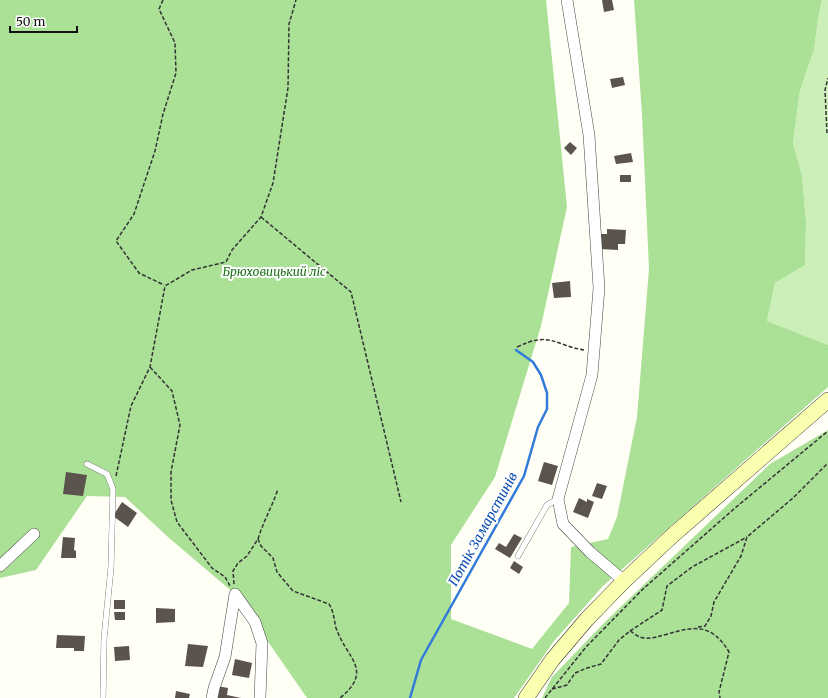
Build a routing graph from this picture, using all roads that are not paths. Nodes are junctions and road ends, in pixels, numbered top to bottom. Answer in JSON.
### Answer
{"nodes":[{"id":1,"x":567,"y":0,"type":"edge"},
{"id":2,"x":828,"y":400,"type":"edge"},
{"id":3,"x":87,"y":464,"type":"dead end"},
{"id":4,"x":558,"y":499,"type":"junction"},
{"id":5,"x":34,"y":534,"type":"dead end"},
{"id":6,"x":518,"y":556,"type":"dead end"},
{"id":7,"x":0,"y":566,"type":"edge"},
{"id":8,"x":624,"y":581,"type":"junction"},
{"id":9,"x":103,"y":698,"type":"edge"},
{"id":10,"x":212,"y":698,"type":"edge"},
{"id":11,"x":260,"y":698,"type":"edge"},
{"id":12,"x":526,"y":698,"type":"edge"}],
"edges":[{"from":1,"to":4,"type":"street"},
{"from":2,"to":8,"type":"main road"},
{"from":3,"to":9,"type":"lane"},
{"from":4,"to":6,"type":"lane"},
{"from":4,"to":8,"type":"street"},
{"from":5,"to":7,"type":"street"},
{"from":8,"to":12,"type":"main road"},
{"from":10,"to":11,"type":"street"}]}
